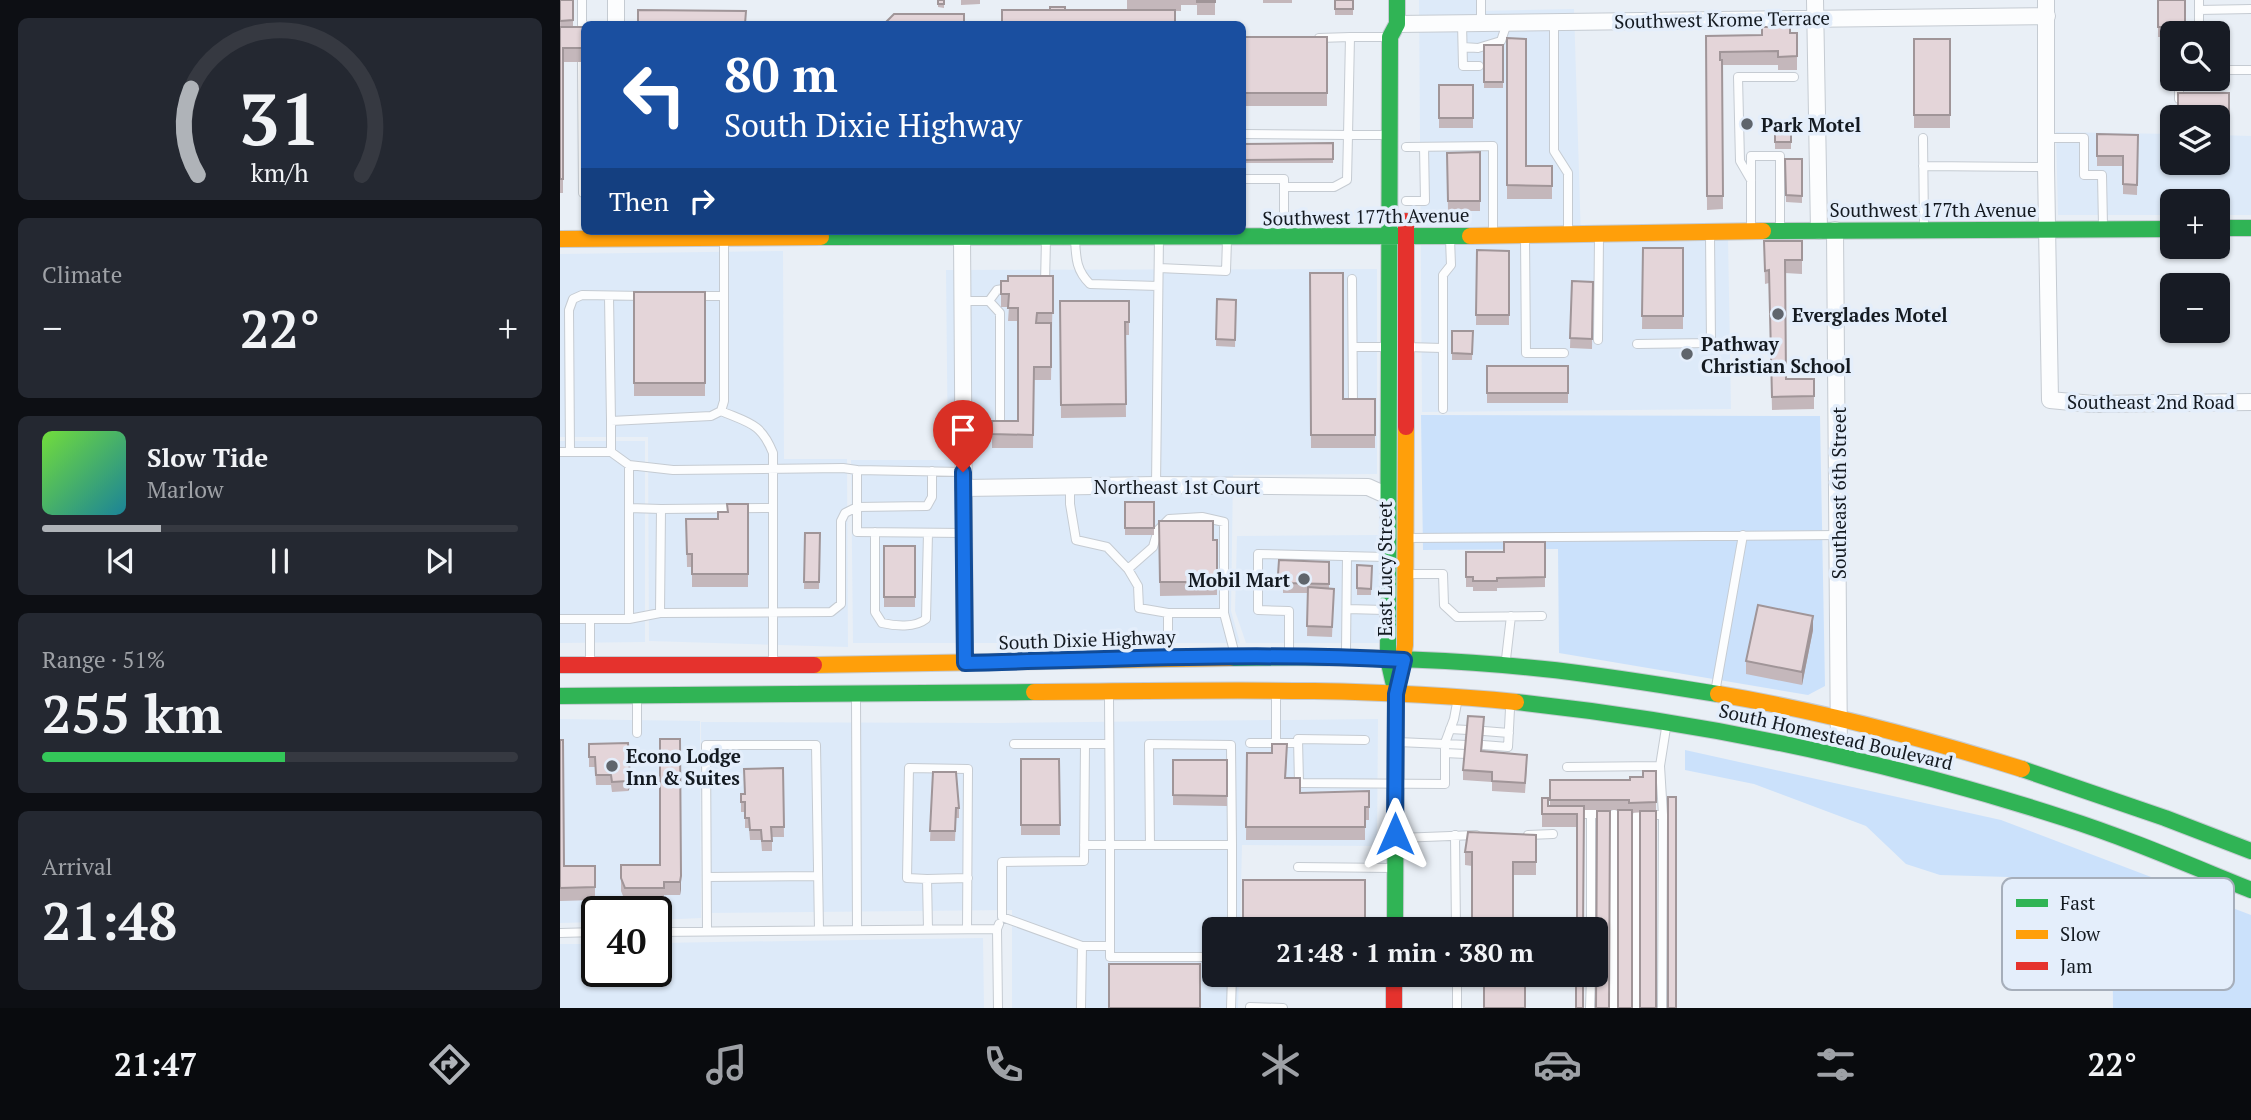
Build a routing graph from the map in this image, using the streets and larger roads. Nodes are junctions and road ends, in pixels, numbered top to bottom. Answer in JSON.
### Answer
{"nodes":[{"id":1,"x":616,"y":0,"type":"edge"},
{"id":2,"x":1397,"y":0,"type":"edge"},
{"id":3,"x":1815,"y":0,"type":"edge"},
{"id":4,"x":2046,"y":8,"type":"edge"},
{"id":5,"x":1815,"y":18,"type":"junction"},
{"id":6,"x":616,"y":21,"type":"edge"},
{"id":7,"x":1393,"y":31,"type":"junction"},
{"id":8,"x":1406,"y":154,"type":"road end"},
{"id":9,"x":1406,"y":195,"type":"road end"},
{"id":10,"x":2230,"y":228,"type":"edge"},
{"id":11,"x":2251,"y":228,"type":"edge"},
{"id":12,"x":2160,"y":229,"type":"edge"},
{"id":13,"x":2047,"y":230,"type":"junction"},
{"id":14,"x":1827,"y":231,"type":"junction"},
{"id":15,"x":617,"y":235,"type":"edge"},
{"id":16,"x":703,"y":235,"type":"edge"},
{"id":17,"x":767,"y":235,"type":"edge"},
{"id":18,"x":951,"y":235,"type":"edge"},
{"id":19,"x":1034,"y":235,"type":"edge"},
{"id":20,"x":1103,"y":235,"type":"edge"},
{"id":21,"x":1194,"y":235,"type":"edge"},
{"id":22,"x":1398,"y":236,"type":"junction"},
{"id":23,"x":560,"y":240,"type":"edge"},
{"id":24,"x":2251,"y":402,"type":"edge"},
{"id":25,"x":1389,"y":425,"type":"junction"},
{"id":26,"x":1406,"y":425,"type":"junction"},
{"id":27,"x":1388,"y":479,"type":"junction"},
{"id":28,"x":1405,"y":479,"type":"junction"},
{"id":29,"x":963,"y":480,"type":"junction"},
{"id":30,"x":1388,"y":496,"type":"junction"},
{"id":31,"x":1396,"y":660,"type":"junction"},
{"id":32,"x":965,"y":663,"type":"junction"},
{"id":33,"x":560,"y":665,"type":"edge"},
{"id":34,"x":1396,"y":694,"type":"junction"},
{"id":35,"x":560,"y":696,"type":"edge"},
{"id":36,"x":1839,"y":718,"type":"junction"},
{"id":37,"x":1839,"y":755,"type":"junction"},
{"id":38,"x":2251,"y":851,"type":"edge"},
{"id":39,"x":2224,"y":878,"type":"edge"},
{"id":40,"x":2234,"y":882,"type":"edge"},
{"id":41,"x":2251,"y":890,"type":"edge"},
{"id":42,"x":1395,"y":917,"type":"edge"},
{"id":43,"x":1394,"y":987,"type":"edge"},
{"id":44,"x":1394,"y":1008,"type":"edge"}],
"edges":[{"from":1,"to":6,"type":"street"},
{"from":2,"to":7,"type":"main road","name":"East Lucy Street"},
{"from":3,"to":5,"type":"street","name":"Southeast 6th Street"},
{"from":4,"to":5,"type":"street","name":"Southwest Krome Terrace"},
{"from":4,"to":13,"type":"street"},
{"from":5,"to":7,"type":"street","name":"Southwest Krome Terrace"},
{"from":5,"to":14,"type":"street","name":"Southeast 6th Street"},
{"from":7,"to":8,"type":"main road","name":"East Lucy Street"},
{"from":7,"to":22,"type":"main road","name":"East Lucy Street"},
{"from":9,"to":22,"type":"main road","name":"East Lucy Street"},
{"from":10,"to":11,"type":"main road"},
{"from":12,"to":13,"type":"main road","name":"Southwest 177th Avenue"},
{"from":13,"to":14,"type":"main road","name":"Southwest 177th Avenue"},
{"from":13,"to":24,"type":"street","name":"Southeast 2nd Road"},
{"from":14,"to":22,"type":"main road","name":"Southwest 177th Avenue"},
{"from":14,"to":36,"type":"street","name":"Southeast 6th Street"},
{"from":15,"to":16,"type":"main road","name":"Southwest 177th Avenue"},
{"from":15,"to":23,"type":"main road","name":"Southwest 177th Avenue"},
{"from":16,"to":17,"type":"main road","name":"Southwest 177th Avenue"},
{"from":18,"to":29,"type":"street"},
{"from":19,"to":20,"type":"main road","name":"Southwest 177th Avenue"},
{"from":21,"to":22,"type":"main road","name":"Southwest 177th Avenue"},
{"from":22,"to":25,"type":"main road","name":"East Lucy Street"},
{"from":22,"to":26,"type":"main road","name":"East Lucy Street"},
{"from":25,"to":26,"type":"main road"},
{"from":25,"to":27,"type":"main road","name":"East Lucy Street"},
{"from":26,"to":28,"type":"main road","name":"East Lucy Street"},
{"from":27,"to":28,"type":"main road"},
{"from":27,"to":30,"type":"main road","name":"East Lucy Street"},
{"from":28,"to":31,"type":"main road","name":"East Lucy Street"},
{"from":29,"to":30,"type":"street","name":"Northeast 1st Court"},
{"from":29,"to":32,"type":"street"},
{"from":30,"to":31,"type":"main road","name":"East Lucy Street"},
{"from":31,"to":32,"type":"main road","name":"South Dixie Highway"},
{"from":31,"to":34,"type":"main road","name":"East Lucy Street"},
{"from":31,"to":36,"type":"main road","name":"South Homestead Boulevard"},
{"from":32,"to":33,"type":"main road","name":"South Dixie Highway"},
{"from":34,"to":35,"type":"main road"},
{"from":34,"to":37,"type":"main road","name":"South Homestead Boulevard"},
{"from":34,"to":42,"type":"main road","name":"East Lucy Street"},
{"from":36,"to":37,"type":"street","name":"Southeast 6th Street"},
{"from":36,"to":38,"type":"main road","name":"South Homestead Boulevard"},
{"from":37,"to":39,"type":"main road","name":"South Homestead Boulevard"},
{"from":40,"to":41,"type":"main road","name":"South Homestead Boulevard"},
{"from":43,"to":44,"type":"main road"}]}
